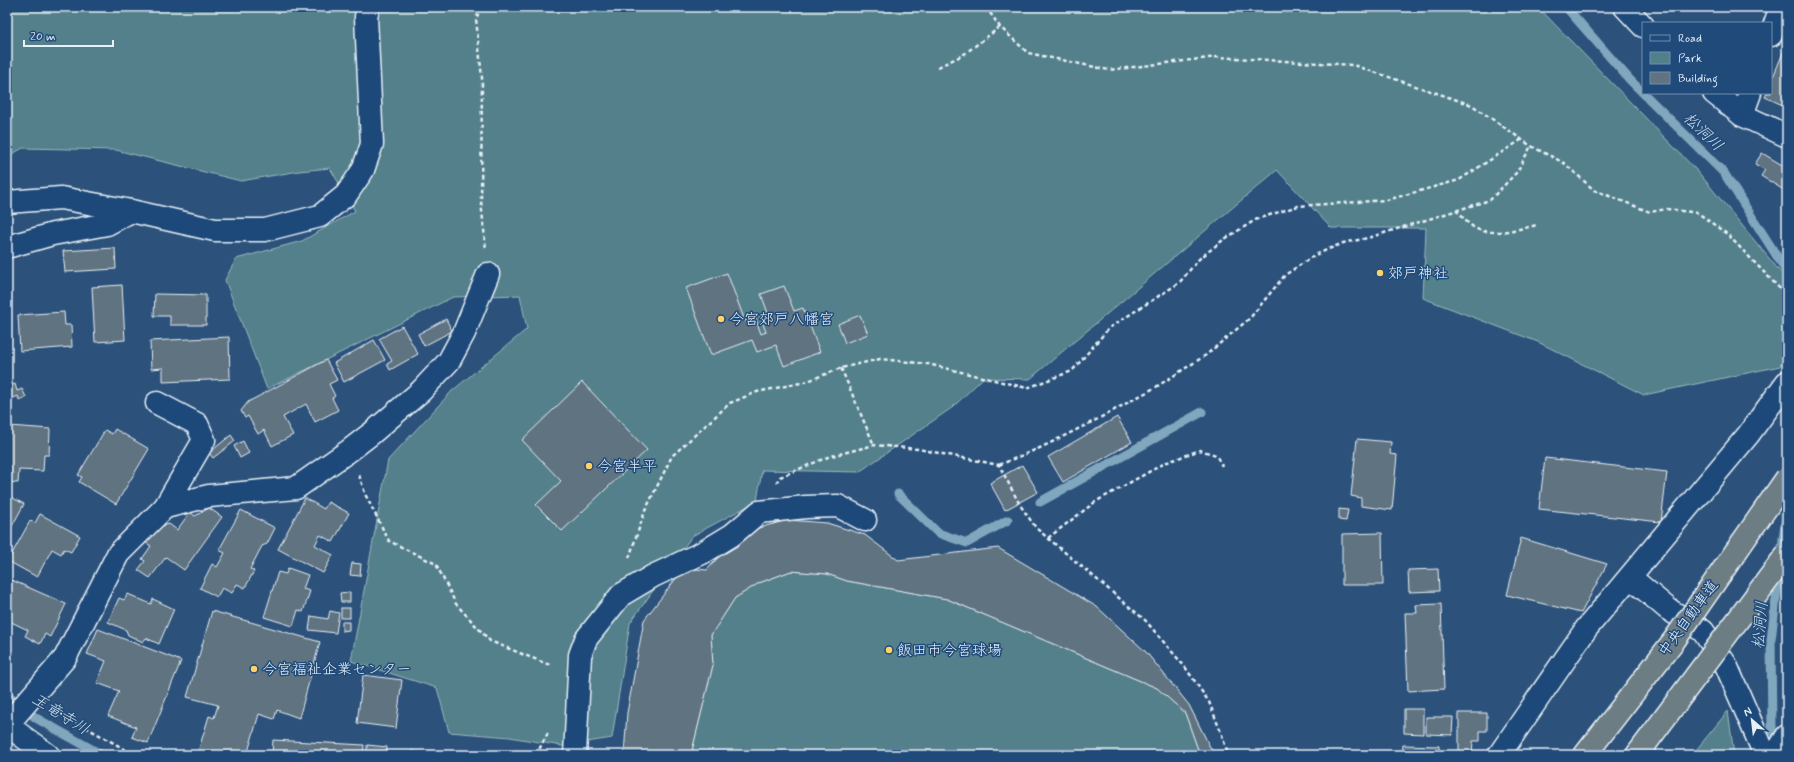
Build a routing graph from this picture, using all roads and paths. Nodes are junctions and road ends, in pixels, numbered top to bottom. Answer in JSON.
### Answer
{"nodes":[{"id":1,"x":368,"y":7,"type":"edge"},
{"id":2,"x":482,"y":7,"type":"edge"},
{"id":3,"x":986,"y":7,"type":"edge"},
{"id":4,"x":1625,"y":7,"type":"edge"},
{"id":5,"x":1781,"y":7,"type":"edge"},
{"id":6,"x":1642,"y":25,"type":"edge"},
{"id":7,"x":1000,"y":27,"type":"junction"},
{"id":8,"x":1772,"y":32,"type":"edge"},
{"id":9,"x":938,"y":67,"type":"dead end"},
{"id":10,"x":1715,"y":94,"type":"edge"},
{"id":11,"x":1750,"y":94,"type":"edge"},
{"id":12,"x":1742,"y":115,"type":"junction"},
{"id":13,"x":1787,"y":136,"type":"edge"},
{"id":14,"x":1521,"y":140,"type":"junction"},
{"id":15,"x":1531,"y":146,"type":"junction"},
{"id":16,"x":7,"y":202,"type":"edge"},
{"id":17,"x":1456,"y":210,"type":"junction"},
{"id":18,"x":130,"y":211,"type":"junction"},
{"id":19,"x":1537,"y":225,"type":"dead end"},
{"id":20,"x":7,"y":247,"type":"edge"},
{"id":21,"x":488,"y":274,"type":"joint"},
{"id":22,"x":1787,"y":296,"type":"edge"},
{"id":23,"x":841,"y":368,"type":"junction"},
{"id":24,"x":1787,"y":382,"type":"edge"},
{"id":25,"x":157,"y":403,"type":"dead end"},
{"id":26,"x":874,"y":445,"type":"junction"},
{"id":27,"x":350,"y":450,"type":"junction"},
{"id":28,"x":999,"y":465,"type":"junction"},
{"id":29,"x":1222,"y":466,"type":"dead end"},
{"id":30,"x":1787,"y":478,"type":"edge"},
{"id":31,"x":165,"y":507,"type":"junction"},
{"id":32,"x":759,"y":512,"type":"junction"},
{"id":33,"x":865,"y":520,"type":"dead end"},
{"id":34,"x":1048,"y":538,"type":"junction"},
{"id":35,"x":1787,"y":554,"type":"edge"},
{"id":36,"x":1630,"y":577,"type":"junction"},
{"id":37,"x":621,"y":595,"type":"junction"},
{"id":38,"x":556,"y":668,"type":"dead end"},
{"id":39,"x":18,"y":712,"type":"edge"},
{"id":40,"x":549,"y":732,"type":"dead end"},
{"id":41,"x":1787,"y":736,"type":"edge"},
{"id":42,"x":48,"y":755,"type":"edge"},
{"id":43,"x":135,"y":755,"type":"edge"},
{"id":44,"x":536,"y":755,"type":"edge"},
{"id":45,"x":575,"y":755,"type":"edge"},
{"id":46,"x":1228,"y":755,"type":"edge"},
{"id":47,"x":1499,"y":755,"type":"edge"},
{"id":48,"x":1585,"y":755,"type":"edge"},
{"id":49,"x":1637,"y":755,"type":"edge"},
{"id":50,"x":1765,"y":755,"type":"edge"},
{"id":51,"x":1776,"y":755,"type":"edge"}],
"edges":[{"from":1,"to":18,"type":"street"},
{"from":2,"to":21,"type":"path"},
{"from":3,"to":7,"type":"path"},
{"from":4,"to":6,"type":"street"},
{"from":5,"to":8,"type":"street"},
{"from":7,"to":9,"type":"path"},
{"from":7,"to":14,"type":"path"},
{"from":10,"to":12,"type":"street"},
{"from":11,"to":12,"type":"street"},
{"from":12,"to":13,"type":"street"},
{"from":14,"to":15,"type":"path"},
{"from":14,"to":23,"type":"path"},
{"from":15,"to":17,"type":"path"},
{"from":15,"to":22,"type":"path"},
{"from":16,"to":18,"type":"street"},
{"from":17,"to":19,"type":"path"},
{"from":17,"to":28,"type":"path"},
{"from":18,"to":20,"type":"street"},
{"from":21,"to":27,"type":"street"},
{"from":23,"to":26,"type":"path"},
{"from":23,"to":37,"type":"path"},
{"from":24,"to":36,"type":"street"},
{"from":25,"to":31,"type":"street"},
{"from":26,"to":28,"type":"path"},
{"from":26,"to":32,"type":"path"},
{"from":27,"to":31,"type":"street"},
{"from":27,"to":38,"type":"path"},
{"from":28,"to":34,"type":"path"},
{"from":29,"to":34,"type":"path"},
{"from":30,"to":48,"type":"highway","name":"中央自動車道","bridge":true},
{"from":31,"to":39,"type":"street"},
{"from":32,"to":33,"type":"street"},
{"from":32,"to":37,"type":"street"},
{"from":34,"to":46,"type":"path"},
{"from":35,"to":49,"type":"highway","bridge":true},
{"from":36,"to":47,"type":"street"},
{"from":36,"to":50,"type":"street"},
{"from":37,"to":45,"type":"street"},
{"from":39,"to":42,"type":"street"},
{"from":39,"to":43,"type":"path"},
{"from":40,"to":44,"type":"path"},
{"from":41,"to":51,"type":"street"}]}
